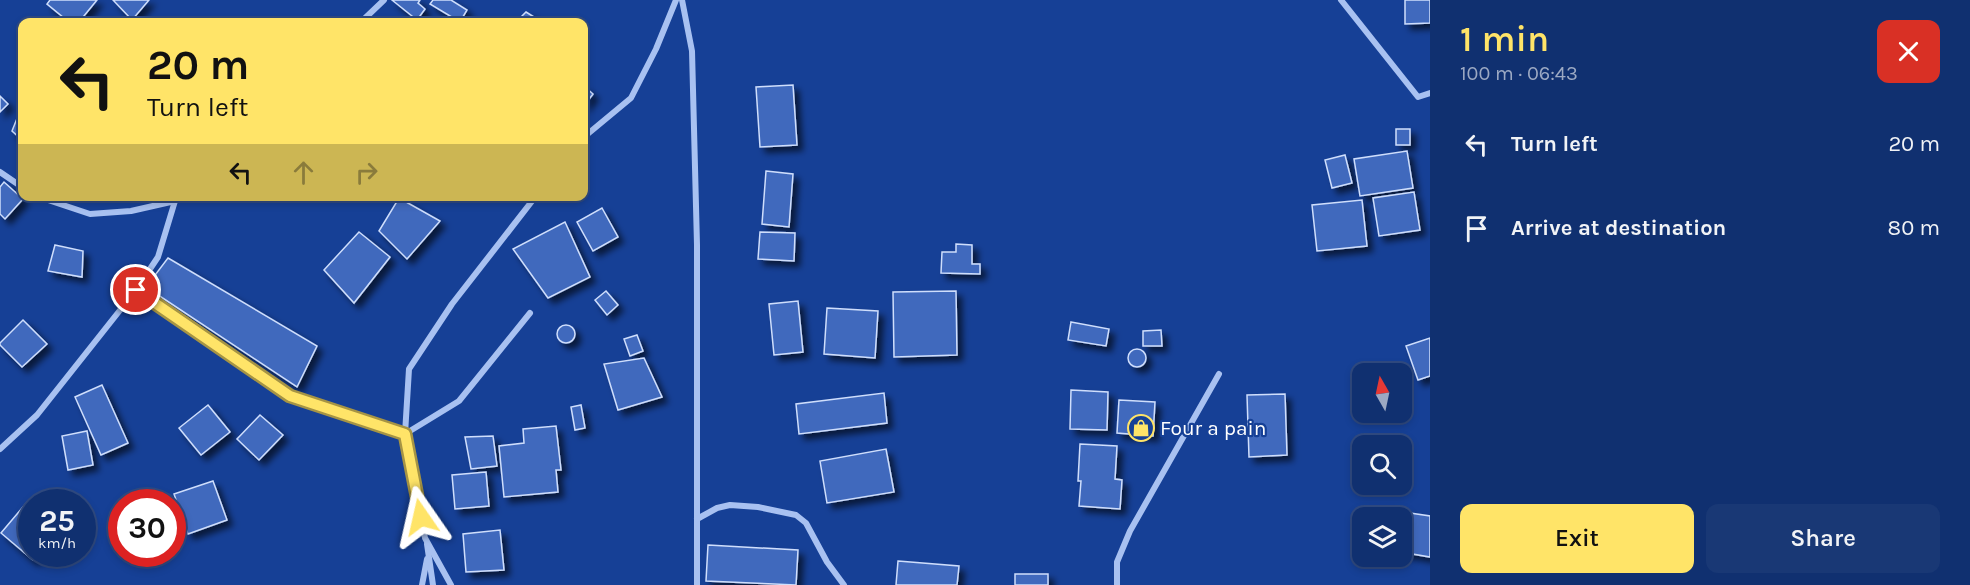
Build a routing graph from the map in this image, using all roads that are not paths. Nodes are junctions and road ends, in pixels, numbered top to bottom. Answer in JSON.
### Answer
{"nodes":[{"id":1,"x":384,"y":0,"type":"edge"},
{"id":2,"x":676,"y":0,"type":"edge"},
{"id":3,"x":682,"y":0,"type":"edge"},
{"id":4,"x":1341,"y":0,"type":"edge"},
{"id":5,"x":365,"y":18,"type":"edge"},
{"id":6,"x":1430,"y":93,"type":"edge"},
{"id":7,"x":588,"y":134,"type":"edge"},
{"id":8,"x":0,"y":172,"type":"edge"},
{"id":9,"x":18,"y":185,"type":"edge"},
{"id":10,"x":52,"y":201,"type":"edge"},
{"id":11,"x":169,"y":201,"type":"edge"},
{"id":12,"x":176,"y":201,"type":"edge"},
{"id":13,"x":532,"y":201,"type":"edge"},
{"id":14,"x":136,"y":290,"type":"junction"},
{"id":15,"x":530,"y":313,"type":"dead end"},
{"id":16,"x":1219,"y":374,"type":"dead end"},
{"id":17,"x":405,"y":434,"type":"junction"},
{"id":18,"x":0,"y":450,"type":"edge"},
{"id":19,"x":697,"y":519,"type":"junction"},
{"id":20,"x":426,"y":538,"type":"junction"},
{"id":21,"x":428,"y":555,"type":"junction"},
{"id":22,"x":422,"y":585,"type":"edge"},
{"id":23,"x":433,"y":585,"type":"edge"},
{"id":24,"x":451,"y":585,"type":"edge"},
{"id":25,"x":697,"y":585,"type":"edge"},
{"id":26,"x":844,"y":585,"type":"edge"},
{"id":27,"x":1117,"y":585,"type":"edge"}],
"edges":[{"from":1,"to":5,"type":"street"},
{"from":2,"to":7,"type":"street"},
{"from":3,"to":19,"type":"street"},
{"from":4,"to":6,"type":"street"},
{"from":8,"to":9,"type":"street"},
{"from":10,"to":11,"type":"street"},
{"from":12,"to":14,"type":"street"},
{"from":13,"to":17,"type":"street"},
{"from":14,"to":17,"type":"street"},
{"from":14,"to":18,"type":"street"},
{"from":15,"to":17,"type":"street"},
{"from":16,"to":27,"type":"street"},
{"from":17,"to":20,"type":"street"},
{"from":19,"to":25,"type":"street"},
{"from":19,"to":26,"type":"street"},
{"from":20,"to":21,"type":"street"},
{"from":20,"to":24,"type":"street"},
{"from":21,"to":22,"type":"street"},
{"from":21,"to":23,"type":"street"}]}
